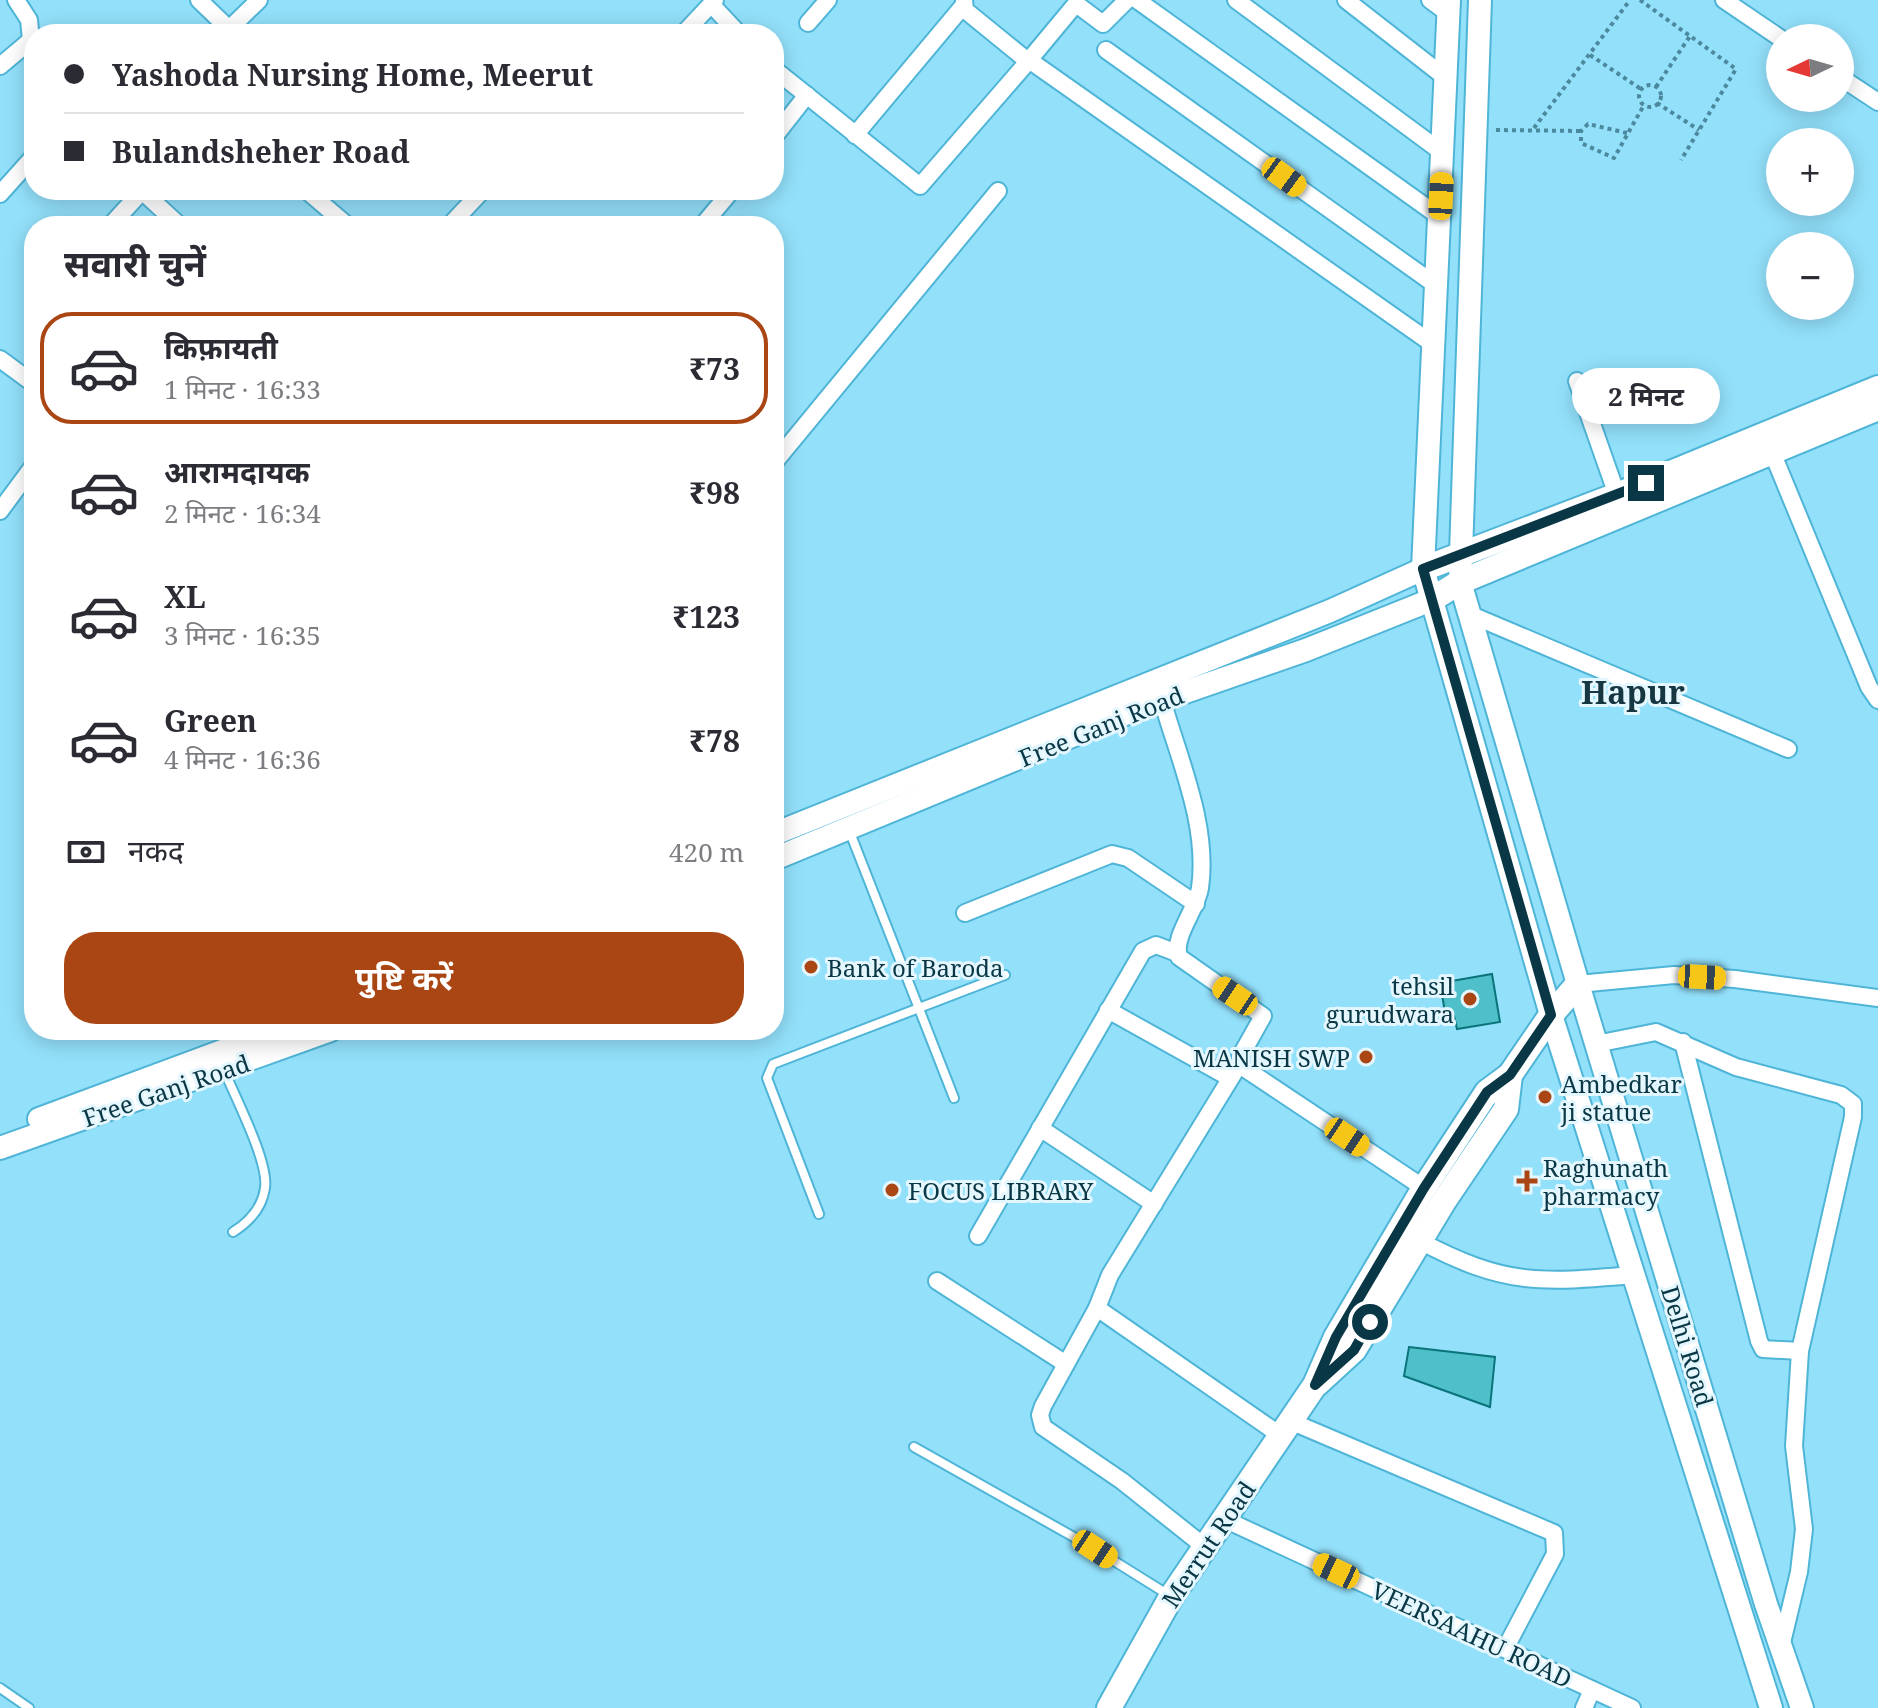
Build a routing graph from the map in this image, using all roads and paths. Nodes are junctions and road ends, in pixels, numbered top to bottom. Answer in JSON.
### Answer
{"nodes":[{"id":1,"x":16,"y":0,"type":"edge"},
{"id":2,"x":199,"y":0,"type":"edge"},
{"id":3,"x":259,"y":0,"type":"edge"},
{"id":4,"x":828,"y":0,"type":"edge"},
{"id":5,"x":1127,"y":0,"type":"edge"},
{"id":6,"x":1137,"y":0,"type":"edge"},
{"id":7,"x":1236,"y":0,"type":"edge"},
{"id":8,"x":1346,"y":0,"type":"edge"},
{"id":9,"x":1430,"y":0,"type":"edge"},
{"id":10,"x":1480,"y":0,"type":"edge"},
{"id":11,"x":1630,"y":0,"type":"edge"},
{"id":12,"x":1640,"y":0,"type":"edge"},
{"id":13,"x":1724,"y":0,"type":"edge"},
{"id":14,"x":713,"y":2,"type":"edge"},
{"id":15,"x":964,"y":3,"type":"edge"},
{"id":16,"x":1449,"y":7,"type":"edge"},
{"id":17,"x":808,"y":23,"type":"dead end"},
{"id":18,"x":29,"y":24,"type":"edge"},
{"id":19,"x":219,"y":24,"type":"edge"},
{"id":20,"x":234,"y":24,"type":"edge"},
{"id":21,"x":692,"y":24,"type":"edge"},
{"id":22,"x":731,"y":24,"type":"edge"},
{"id":23,"x":1766,"y":28,"type":"edge"},
{"id":24,"x":1690,"y":36,"type":"junction"},
{"id":25,"x":24,"y":46,"type":"edge"},
{"id":26,"x":1106,"y":50,"type":"dead end"},
{"id":27,"x":1589,"y":54,"type":"junction"},
{"id":28,"x":1027,"y":62,"type":"junction"},
{"id":29,"x":0,"y":66,"type":"edge"},
{"id":30,"x":784,"y":77,"type":"edge"},
{"id":31,"x":1446,"y":78,"type":"junction"},
{"id":32,"x":1854,"y":86,"type":"edge"},
{"id":33,"x":1656,"y":87,"type":"junction"},
{"id":34,"x":1641,"y":89,"type":"junction"},
{"id":35,"x":807,"y":95,"type":"junction"},
{"id":36,"x":1878,"y":102,"type":"edge"},
{"id":37,"x":1657,"y":103,"type":"junction"},
{"id":38,"x":1644,"y":105,"type":"junction"},
{"id":39,"x":784,"y":124,"type":"edge"},
{"id":40,"x":1534,"y":128,"type":"junction"},
{"id":41,"x":1699,"y":130,"type":"junction"},
{"id":42,"x":1475,"y":131,"type":"junction"},
{"id":43,"x":1581,"y":131,"type":"junction"},
{"id":44,"x":1627,"y":133,"type":"junction"},
{"id":45,"x":855,"y":135,"type":"junction"},
{"id":46,"x":1443,"y":153,"type":"junction"},
{"id":47,"x":1681,"y":160,"type":"dead end"},
{"id":48,"x":24,"y":167,"type":"edge"},
{"id":49,"x":998,"y":191,"type":"dead end"},
{"id":50,"x":0,"y":194,"type":"edge"},
{"id":51,"x":133,"y":200,"type":"edge"},
{"id":52,"x":153,"y":200,"type":"edge"},
{"id":53,"x":316,"y":200,"type":"edge"},
{"id":54,"x":474,"y":200,"type":"edge"},
{"id":55,"x":724,"y":200,"type":"edge"},
{"id":56,"x":119,"y":216,"type":"edge"},
{"id":57,"x":169,"y":216,"type":"edge"},
{"id":58,"x":333,"y":216,"type":"edge"},
{"id":59,"x":458,"y":216,"type":"edge"},
{"id":60,"x":710,"y":216,"type":"edge"},
{"id":61,"x":1440,"y":217,"type":"junction"},
{"id":62,"x":1437,"y":286,"type":"junction"},
{"id":63,"x":1434,"y":345,"type":"junction"},
{"id":64,"x":0,"y":359,"type":"edge"},
{"id":65,"x":24,"y":377,"type":"edge"},
{"id":66,"x":1577,"y":381,"type":"dead end"},
{"id":67,"x":1878,"y":388,"type":"edge"},
{"id":68,"x":1878,"y":408,"type":"edge"},
{"id":69,"x":784,"y":451,"type":"edge"},
{"id":70,"x":1772,"y":452,"type":"junction"},
{"id":71,"x":24,"y":479,"type":"edge"},
{"id":72,"x":1617,"y":495,"type":"junction"},
{"id":73,"x":0,"y":511,"type":"edge"},
{"id":74,"x":1461,"y":552,"type":"junction"},
{"id":75,"x":1423,"y":569,"type":"junction"},
{"id":76,"x":1460,"y":582,"type":"junction"},
{"id":77,"x":1431,"y":600,"type":"junction"},
{"id":78,"x":1469,"y":614,"type":"junction"},
{"id":79,"x":1162,"y":700,"type":"junction"},
{"id":80,"x":1878,"y":700,"type":"edge"},
{"id":81,"x":1788,"y":749,"type":"dead end"},
{"id":82,"x":1524,"y":801,"type":"junction"},
{"id":83,"x":1492,"y":813,"type":"junction"},
{"id":84,"x":784,"y":830,"type":"edge"},
{"id":85,"x":849,"y":830,"type":"junction"},
{"id":86,"x":784,"y":855,"type":"edge"},
{"id":87,"x":1196,"y":904,"type":"junction"},
{"id":88,"x":965,"y":913,"type":"dead end"},
{"id":89,"x":1177,"y":953,"type":"junction"},
{"id":90,"x":1005,"y":975,"type":"dead end"},
{"id":91,"x":1578,"y":984,"type":"junction"},
{"id":92,"x":1878,"y":998,"type":"edge"},
{"id":93,"x":920,"y":1008,"type":"junction"},
{"id":94,"x":1108,"y":1010,"type":"junction"},
{"id":95,"x":1551,"y":1015,"type":"junction"},
{"id":96,"x":252,"y":1040,"type":"edge"},
{"id":97,"x":304,"y":1040,"type":"edge"},
{"id":98,"x":1683,"y":1042,"type":"junction"},
{"id":99,"x":1596,"y":1044,"type":"junction"},
{"id":100,"x":1240,"y":1063,"type":"junction"},
{"id":101,"x":224,"y":1070,"type":"junction"},
{"id":102,"x":1510,"y":1075,"type":"junction"},
{"id":103,"x":1230,"y":1078,"type":"junction"},
{"id":104,"x":954,"y":1098,"type":"dead end"},
{"id":105,"x":1040,"y":1128,"type":"junction"},
{"id":106,"x":0,"y":1132,"type":"edge"},
{"id":107,"x":0,"y":1148,"type":"edge"},
{"id":108,"x":1424,"y":1188,"type":"junction"},
{"id":109,"x":1154,"y":1204,"type":"junction"},
{"id":110,"x":819,"y":1214,"type":"dead end"},
{"id":111,"x":233,"y":1232,"type":"dead end"},
{"id":112,"x":978,"y":1236,"type":"dead end"},
{"id":113,"x":1420,"y":1241,"type":"junction"},
{"id":114,"x":1633,"y":1275,"type":"junction"},
{"id":115,"x":937,"y":1281,"type":"dead end"},
{"id":116,"x":1097,"y":1308,"type":"junction"},
{"id":117,"x":1800,"y":1351,"type":"junction"},
{"id":118,"x":1066,"y":1364,"type":"junction"},
{"id":119,"x":1315,"y":1385,"type":"junction"},
{"id":120,"x":1285,"y":1428,"type":"junction"},
{"id":121,"x":914,"y":1447,"type":"dead end"},
{"id":122,"x":1224,"y":1519,"type":"junction"},
{"id":123,"x":1205,"y":1547,"type":"junction"},
{"id":124,"x":1171,"y":1597,"type":"junction"},
{"id":125,"x":1781,"y":1647,"type":"junction"},
{"id":126,"x":1505,"y":1649,"type":"junction"},
{"id":127,"x":1789,"y":1671,"type":"junction"},
{"id":128,"x":1762,"y":1680,"type":"junction"},
{"id":129,"x":0,"y":1688,"type":"edge"},
{"id":130,"x":1592,"y":1690,"type":"junction"},
{"id":131,"x":29,"y":1708,"type":"edge"},
{"id":132,"x":1109,"y":1708,"type":"edge"},
{"id":133,"x":1584,"y":1708,"type":"edge"},
{"id":134,"x":1632,"y":1708,"type":"edge"},
{"id":135,"x":1771,"y":1708,"type":"edge"},
{"id":136,"x":1802,"y":1708,"type":"edge"}],
"edges":[{"from":1,"to":18,"type":"street"},
{"from":2,"to":19,"type":"street"},
{"from":3,"to":20,"type":"street"},
{"from":4,"to":17,"type":"street"},
{"from":5,"to":28,"type":"street"},
{"from":6,"to":61,"type":"street"},
{"from":7,"to":46,"type":"street"},
{"from":8,"to":31,"type":"street"},
{"from":9,"to":16,"type":"street"},
{"from":10,"to":42,"type":"main road","name":"Delhi Road"},
{"from":11,"to":27,"type":"path"},
{"from":12,"to":24,"type":"path"},
{"from":13,"to":23,"type":"street"},
{"from":14,"to":21,"type":"street"},
{"from":14,"to":22,"type":"street"},
{"from":15,"to":28,"type":"street"},
{"from":15,"to":45,"type":"street"},
{"from":16,"to":31,"type":"main road","name":"Delhi Road"},
{"from":24,"to":33,"type":"path"},
{"from":24,"to":41,"type":"path"},
{"from":25,"to":29,"type":"street"},
{"from":26,"to":62,"type":"street"},
{"from":27,"to":34,"type":"path"},
{"from":27,"to":40,"type":"path"},
{"from":28,"to":45,"type":"street"},
{"from":28,"to":63,"type":"street"},
{"from":30,"to":35,"type":"street"},
{"from":31,"to":46,"type":"main road","name":"Delhi Road"},
{"from":32,"to":36,"type":"street"},
{"from":33,"to":34,"type":"path"},
{"from":33,"to":37,"type":"path"},
{"from":34,"to":38,"type":"path"},
{"from":35,"to":39,"type":"street"},
{"from":35,"to":45,"type":"street"},
{"from":37,"to":38,"type":"path"},
{"from":37,"to":41,"type":"path"},
{"from":38,"to":44,"type":"path"},
{"from":40,"to":42,"type":"path"},
{"from":40,"to":43,"type":"path"},
{"from":41,"to":47,"type":"path"},
{"from":42,"to":74,"type":"main road","name":"Delhi Road"},
{"from":43,"to":44,"type":"path"},
{"from":43,"to":44,"type":"path"},
{"from":46,"to":61,"type":"main road","name":"Delhi Road"},
{"from":48,"to":50,"type":"street"},
{"from":49,"to":69,"type":"street"},
{"from":51,"to":56,"type":"street"},
{"from":52,"to":57,"type":"street"},
{"from":53,"to":58,"type":"street"},
{"from":54,"to":59,"type":"street"},
{"from":55,"to":60,"type":"street"},
{"from":61,"to":62,"type":"main road","name":"Delhi Road"},
{"from":62,"to":63,"type":"main road","name":"Delhi Road"},
{"from":63,"to":75,"type":"main road","name":"Delhi Road"},
{"from":64,"to":65,"type":"street"},
{"from":66,"to":72,"type":"street"},
{"from":67,"to":72,"type":"main road"},
{"from":68,"to":70,"type":"main road"},
{"from":70,"to":76,"type":"main road"},
{"from":70,"to":80,"type":"street"},
{"from":71,"to":73,"type":"street"},
{"from":72,"to":74,"type":"main road"},
{"from":74,"to":75,"type":"main road"},
{"from":74,"to":76,"type":"main road","name":"Delhi Road"},
{"from":75,"to":77,"type":"main road","name":"Delhi Road"},
{"from":75,"to":84,"type":"main road"},
{"from":76,"to":77,"type":"main road"},
{"from":76,"to":78,"type":"main road","name":"Delhi Road"},
{"from":77,"to":79,"type":"main road","name":"Free Ganj Road"},
{"from":77,"to":83,"type":"main road","name":"Delhi Road"},
{"from":78,"to":81,"type":"street"},
{"from":78,"to":82,"type":"main road","name":"Delhi Road"},
{"from":79,"to":85,"type":"main road","name":"Free Ganj Road"},
{"from":79,"to":87,"type":"street"},
{"from":82,"to":83,"type":"main road"},
{"from":82,"to":91,"type":"main road","name":"Delhi Road"},
{"from":83,"to":95,"type":"main road","name":"Delhi Road"},
{"from":85,"to":86,"type":"main road","name":"Free Ganj Road"},
{"from":85,"to":93,"type":"lane"},
{"from":87,"to":88,"type":"street"},
{"from":87,"to":89,"type":"street"},
{"from":89,"to":94,"type":"street"},
{"from":89,"to":100,"type":"street"},
{"from":90,"to":93,"type":"lane"},
{"from":91,"to":92,"type":"street"},
{"from":91,"to":95,"type":"main road","name":"Merrut Road"},
{"from":91,"to":99,"type":"main road","name":"Delhi Road"},
{"from":93,"to":104,"type":"lane"},
{"from":93,"to":110,"type":"lane"},
{"from":94,"to":103,"type":"street"},
{"from":94,"to":105,"type":"street"},
{"from":95,"to":102,"type":"main road","name":"Merrut Road"},
{"from":95,"to":114,"type":"main road","name":"Delhi Road"},
{"from":96,"to":106,"type":"main road"},
{"from":97,"to":101,"type":"main road","name":"Free Ganj Road"},
{"from":98,"to":99,"type":"street"},
{"from":98,"to":117,"type":"street"},
{"from":98,"to":117,"type":"street"},
{"from":99,"to":125,"type":"main road","name":"Delhi Road"},
{"from":100,"to":103,"type":"street"},
{"from":100,"to":108,"type":"street"},
{"from":101,"to":107,"type":"main road","name":"Free Ganj Road"},
{"from":101,"to":111,"type":"lane"},
{"from":102,"to":108,"type":"main road","name":"Merrut Road"},
{"from":102,"to":113,"type":"main road","name":"Merrut Road"},
{"from":103,"to":109,"type":"street"},
{"from":105,"to":109,"type":"street"},
{"from":105,"to":112,"type":"street"},
{"from":108,"to":119,"type":"main road","name":"Merrut Road"},
{"from":109,"to":116,"type":"street"},
{"from":113,"to":114,"type":"street"},
{"from":113,"to":119,"type":"main road","name":"Merrut Road"},
{"from":114,"to":128,"type":"main road","name":"Delhi Road"},
{"from":115,"to":118,"type":"street"},
{"from":116,"to":118,"type":"street"},
{"from":116,"to":120,"type":"street"},
{"from":117,"to":125,"type":"street"},
{"from":118,"to":123,"type":"street"},
{"from":119,"to":120,"type":"main road","name":"Merrut Road"},
{"from":120,"to":122,"type":"main road","name":"Merrut Road"},
{"from":120,"to":126,"type":"street"},
{"from":121,"to":124,"type":"lane"},
{"from":122,"to":123,"type":"main road","name":"Merrut Road"},
{"from":122,"to":126,"type":"street","name":"VEERSAAHU ROAD"},
{"from":123,"to":124,"type":"main road","name":"Merrut Road"},
{"from":124,"to":132,"type":"main road","name":"Merrut Road"},
{"from":125,"to":127,"type":"main road","name":"Delhi Road"},
{"from":126,"to":130,"type":"street","name":"VEERSAAHU ROAD"},
{"from":127,"to":128,"type":"main road"},
{"from":127,"to":136,"type":"main road","name":"Delhi Road"},
{"from":128,"to":135,"type":"main road","name":"Delhi Road"},
{"from":129,"to":131,"type":"lane"},
{"from":130,"to":133,"type":"street"},
{"from":130,"to":134,"type":"street","name":"VEERSAAHU ROAD"}]}
